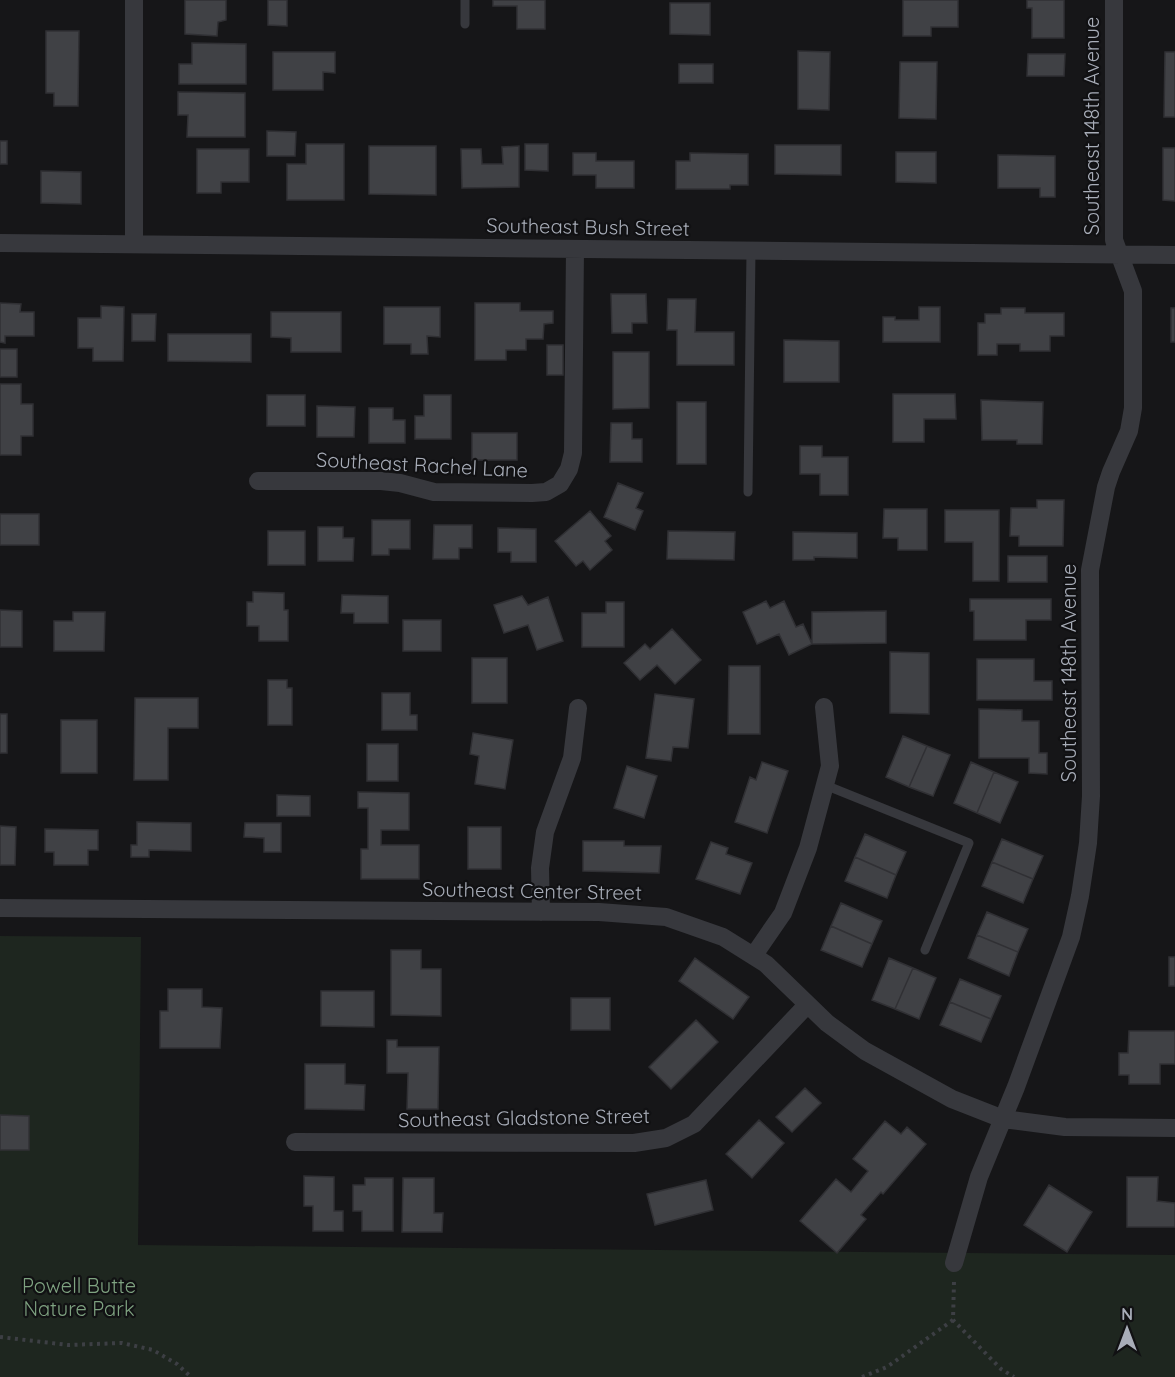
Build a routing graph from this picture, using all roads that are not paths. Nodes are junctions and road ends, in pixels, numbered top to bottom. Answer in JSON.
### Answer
{"nodes":[{"id":1,"x":134,"y":0,"type":"edge"},
{"id":2,"x":465,"y":0,"type":"edge"},
{"id":3,"x":1114,"y":0,"type":"edge"},
{"id":4,"x":465,"y":24,"type":"dead end"},
{"id":5,"x":0,"y":243,"type":"edge"},
{"id":6,"x":134,"y":244,"type":"junction"},
{"id":7,"x":574,"y":249,"type":"junction"},
{"id":8,"x":751,"y":251,"type":"junction"},
{"id":9,"x":1119,"y":255,"type":"junction"},
{"id":10,"x":1175,"y":255,"type":"edge"},
{"id":11,"x":258,"y":481,"type":"dead end"},
{"id":12,"x":748,"y":492,"type":"dead end"},
{"id":13,"x":824,"y":707,"type":"dead end"},
{"id":14,"x":578,"y":708,"type":"dead end"},
{"id":15,"x":825,"y":785,"type":"junction"},
{"id":16,"x":0,"y":908,"type":"edge"},
{"id":17,"x":541,"y":912,"type":"junction"},
{"id":18,"x":925,"y":950,"type":"dead end"},
{"id":19,"x":754,"y":955,"type":"junction"},
{"id":20,"x":807,"y":1005,"type":"junction"},
{"id":21,"x":1003,"y":1119,"type":"junction"},
{"id":22,"x":1175,"y":1128,"type":"edge"},
{"id":23,"x":295,"y":1142,"type":"dead end"},
{"id":24,"x":954,"y":1263,"type":"road end"}],
"edges":[{"from":1,"to":6,"type":"street"},
{"from":2,"to":4,"type":"lane"},
{"from":3,"to":9,"type":"street","name":"Southeast 148th Avenue"},
{"from":5,"to":6,"type":"street","name":"Southeast Bush Street"},
{"from":6,"to":7,"type":"street","name":"Southeast Bush Street"},
{"from":7,"to":8,"type":"street","name":"Southeast Bush Street"},
{"from":7,"to":11,"type":"street","name":"Southeast Rachel Lane"},
{"from":8,"to":9,"type":"street","name":"Southeast Bush Street"},
{"from":8,"to":12,"type":"lane"},
{"from":9,"to":10,"type":"street","name":"Southeast Bush Street"},
{"from":9,"to":21,"type":"street","name":"Southeast 148th Avenue"},
{"from":13,"to":15,"type":"street"},
{"from":14,"to":17,"type":"street"},
{"from":15,"to":18,"type":"lane"},
{"from":15,"to":19,"type":"street"},
{"from":16,"to":17,"type":"street","name":"Southeast Center Street"},
{"from":17,"to":19,"type":"street","name":"Southeast Center Street"},
{"from":19,"to":20,"type":"street","name":"Southeast Center Street"},
{"from":20,"to":21,"type":"street","name":"Southeast Center Street"},
{"from":20,"to":23,"type":"street","name":"Southeast Gladstone Street"},
{"from":21,"to":22,"type":"street"},
{"from":21,"to":24,"type":"street","name":"Southeast 148th Avenue"}]}
